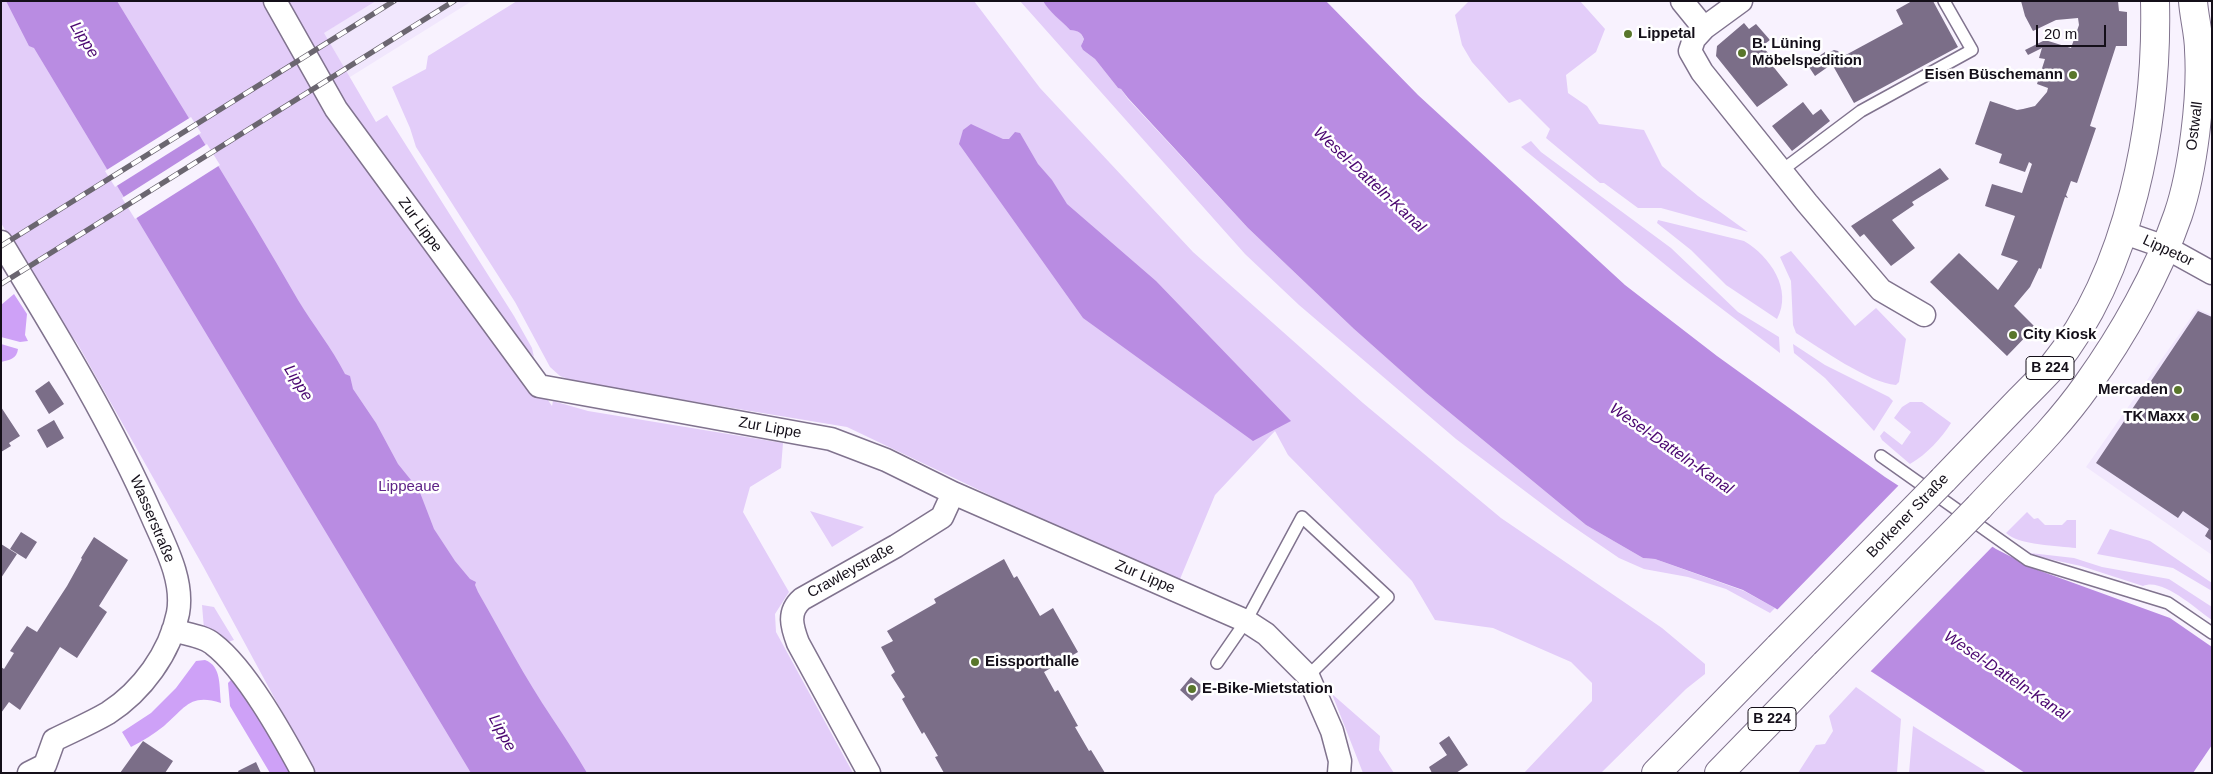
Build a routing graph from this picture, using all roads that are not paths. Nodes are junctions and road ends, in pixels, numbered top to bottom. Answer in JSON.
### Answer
{"nodes":[{"id":1,"x":275,"y":1,"type":"edge"},
{"id":2,"x":1682,"y":1,"type":"edge"},
{"id":3,"x":1741,"y":1,"type":"edge"},
{"id":4,"x":1944,"y":1,"type":"edge"},
{"id":5,"x":2155,"y":1,"type":"edge"},
{"id":6,"x":2193,"y":1,"type":"edge"},
{"id":7,"x":1704,"y":28,"type":"junction"},
{"id":8,"x":1781,"y":172,"type":"junction"},
{"id":9,"x":2122,"y":232,"type":"junction"},
{"id":10,"x":1,"y":242,"type":"edge"},
{"id":11,"x":2165,"y":247,"type":"junction"},
{"id":12,"x":2212,"y":273,"type":"edge"},
{"id":13,"x":1924,"y":315,"type":"dead end"},
{"id":14,"x":1881,"y":456,"type":"dead end"},
{"id":15,"x":954,"y":493,"type":"junction"},
{"id":16,"x":1246,"y":620,"type":"junction"},
{"id":17,"x":174,"y":630,"type":"junction"},
{"id":18,"x":2212,"y":634,"type":"edge"},
{"id":19,"x":1217,"y":663,"type":"dead end"},
{"id":20,"x":1308,"y":676,"type":"junction"},
{"id":21,"x":30,"y":773,"type":"edge"},
{"id":22,"x":303,"y":773,"type":"edge"},
{"id":23,"x":869,"y":773,"type":"edge"},
{"id":24,"x":1339,"y":773,"type":"edge"},
{"id":25,"x":1656,"y":773,"type":"edge"},
{"id":26,"x":1719,"y":773,"type":"edge"}],
"edges":[{"from":1,"to":15,"type":"street","name":"Zur Lippe"},
{"from":2,"to":7,"type":"street"},
{"from":3,"to":7,"type":"street"},
{"from":4,"to":8,"type":"lane"},
{"from":5,"to":9,"type":"main road","number":"B 224"},
{"from":6,"to":11,"type":"main road","name":"Ostwall","number":"B 224"},
{"from":7,"to":8,"type":"street"},
{"from":8,"to":13,"type":"street"},
{"from":9,"to":11,"type":"street","name":"Lippetor"},
{"from":9,"to":25,"type":"main road","name":"Borkener Straße","number":"B 224","bridge":true},
{"from":10,"to":17,"type":"street","name":"Wasserstraße"},
{"from":11,"to":12,"type":"street","name":"Lippetor"},
{"from":11,"to":26,"type":"main road","number":"B 224","bridge":true},
{"from":14,"to":18,"type":"lane"},
{"from":15,"to":16,"type":"street","name":"Zur Lippe"},
{"from":15,"to":23,"type":"street","name":"Crawleystraße"},
{"from":16,"to":19,"type":"lane"},
{"from":16,"to":20,"type":"street","name":"Zur Lippe"},
{"from":16,"to":20,"type":"lane"},
{"from":17,"to":21,"type":"street","name":"Wasserstraße"},
{"from":17,"to":22,"type":"street"},
{"from":20,"to":24,"type":"street","name":"Zur Lippe"}]}
